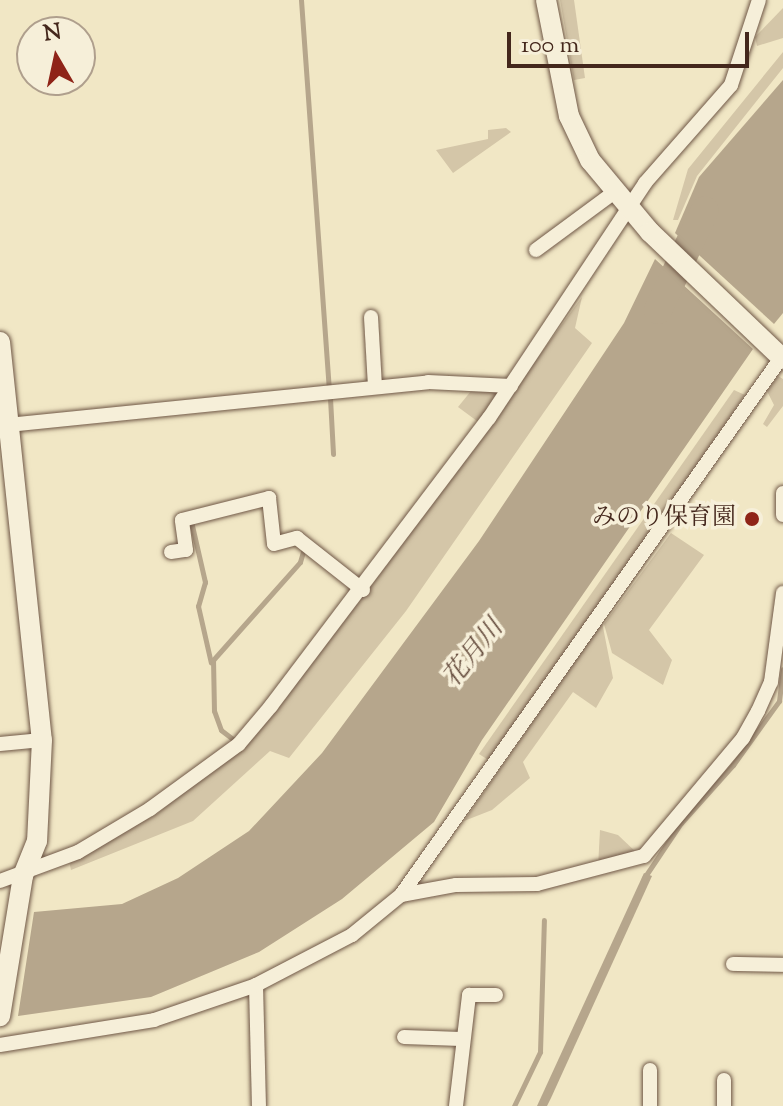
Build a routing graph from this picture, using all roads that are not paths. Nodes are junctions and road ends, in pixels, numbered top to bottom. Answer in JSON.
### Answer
{"nodes":[{"id":1,"x":546,"y":0,"type":"edge"},
{"id":2,"x":759,"y":0,"type":"edge"},
{"id":3,"x":617,"y":190,"type":"junction"},
{"id":4,"x":631,"y":206,"type":"junction"},
{"id":5,"x":536,"y":250,"type":"dead end"},
{"id":6,"x":371,"y":317,"type":"dead end"},
{"id":7,"x":0,"y":342,"type":"edge"},
{"id":8,"x":782,"y":357,"type":"edge"},
{"id":9,"x":511,"y":386,"type":"junction"},
{"id":10,"x":375,"y":387,"type":"junction"},
{"id":11,"x":8,"y":425,"type":"junction"},
{"id":12,"x":6,"y":462,"type":"edge"},
{"id":13,"x":783,"y":493,"type":"edge"},
{"id":14,"x":783,"y":515,"type":"edge"},
{"id":15,"x":171,"y":552,"type":"dead end"},
{"id":16,"x":363,"y":590,"type":"junction"},
{"id":17,"x":783,"y":593,"type":"edge"},
{"id":18,"x":779,"y":657,"type":"edge"},
{"id":19,"x":42,"y":740,"type":"junction"},
{"id":20,"x":0,"y":744,"type":"edge"},
{"id":21,"x":23,"y":876,"type":"junction"},
{"id":22,"x":0,"y":881,"type":"edge"},
{"id":23,"x":401,"y":895,"type":"junction"},
{"id":24,"x":733,"y":964,"type":"dead end"},
{"id":25,"x":783,"y":965,"type":"edge"},
{"id":26,"x":256,"y":985,"type":"junction"},
{"id":27,"x":496,"y":995,"type":"dead end"},
{"id":28,"x":0,"y":1016,"type":"edge"},
{"id":29,"x":404,"y":1037,"type":"dead end"},
{"id":30,"x":461,"y":1039,"type":"junction"},
{"id":31,"x":0,"y":1045,"type":"edge"},
{"id":32,"x":650,"y":1070,"type":"dead end"},
{"id":33,"x":724,"y":1080,"type":"dead end"},
{"id":34,"x":259,"y":1106,"type":"edge"},
{"id":35,"x":456,"y":1106,"type":"edge"},
{"id":36,"x":650,"y":1106,"type":"edge"},
{"id":37,"x":724,"y":1106,"type":"edge"}],
"edges":[{"from":1,"to":3,"type":"street"},
{"from":2,"to":4,"type":"street"},
{"from":3,"to":4,"type":"street"},
{"from":3,"to":5,"type":"street"},
{"from":4,"to":8,"type":"street"},
{"from":4,"to":9,"type":"street"},
{"from":6,"to":10,"type":"street"},
{"from":7,"to":11,"type":"street"},
{"from":8,"to":23,"type":"street"},
{"from":9,"to":10,"type":"street"},
{"from":9,"to":16,"type":"street"},
{"from":10,"to":11,"type":"street"},
{"from":11,"to":12,"type":"street"},
{"from":12,"to":19,"type":"street"},
{"from":13,"to":14,"type":"street"},
{"from":15,"to":16,"type":"street"},
{"from":16,"to":21,"type":"street"},
{"from":17,"to":18,"type":"street"},
{"from":18,"to":23,"type":"street"},
{"from":19,"to":20,"type":"street"},
{"from":19,"to":21,"type":"street"},
{"from":21,"to":22,"type":"street"},
{"from":21,"to":28,"type":"street"},
{"from":23,"to":26,"type":"street"},
{"from":24,"to":25,"type":"street"},
{"from":26,"to":31,"type":"street"},
{"from":26,"to":34,"type":"street"},
{"from":27,"to":30,"type":"street"},
{"from":29,"to":30,"type":"street"},
{"from":30,"to":35,"type":"street"},
{"from":32,"to":36,"type":"street"},
{"from":33,"to":37,"type":"street"}]}
